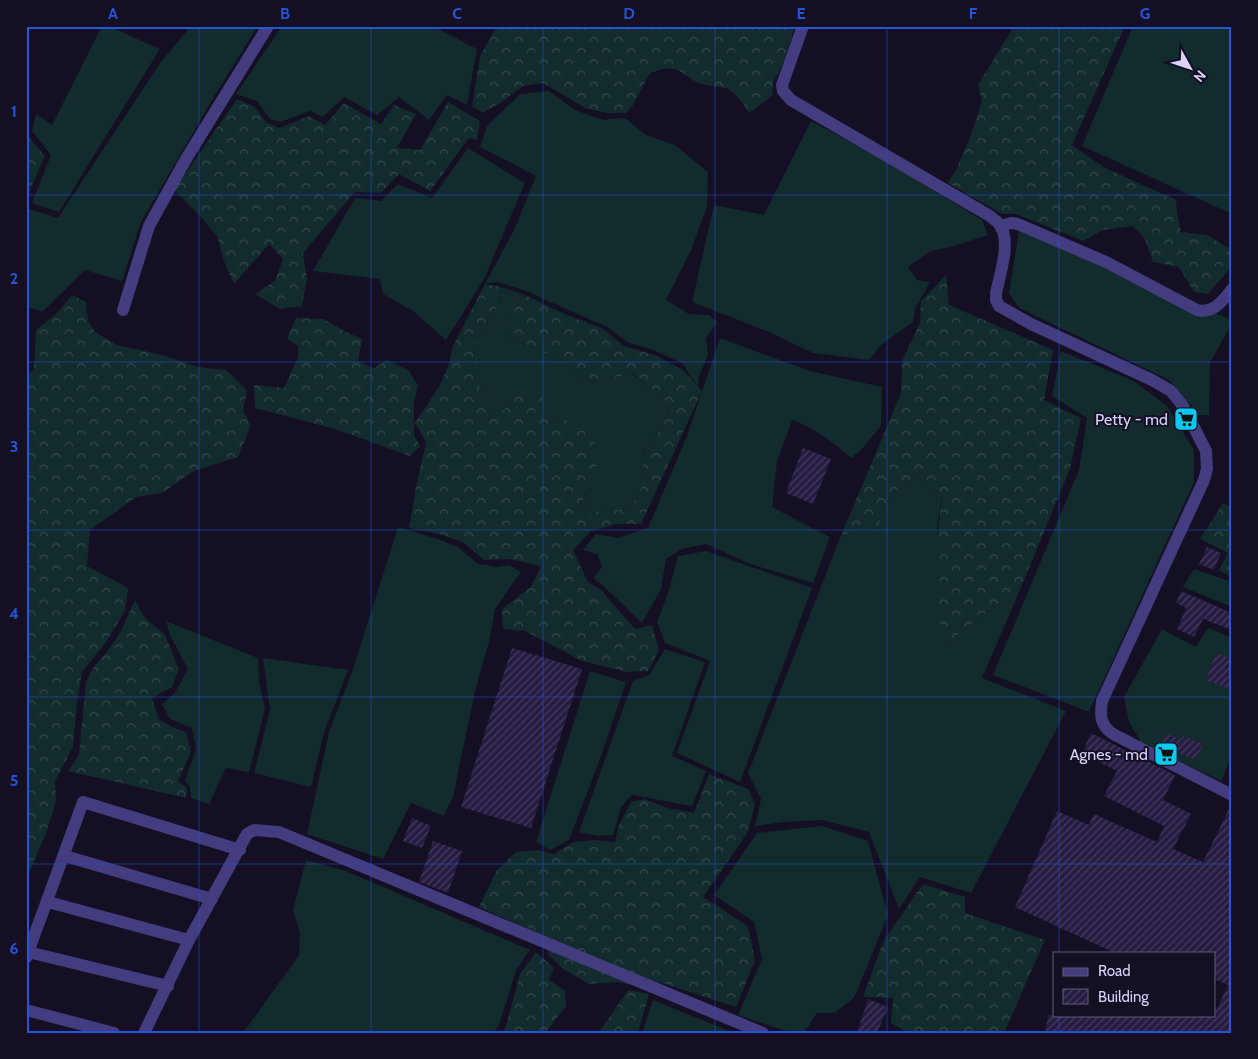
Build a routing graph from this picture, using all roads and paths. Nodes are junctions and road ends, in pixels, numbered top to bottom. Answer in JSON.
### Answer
{"nodes":[{"id":1,"x":268,"y":26,"type":"edge"},
{"id":2,"x":803,"y":26,"type":"edge"},
{"id":3,"x":1001,"y":228,"type":"junction"},
{"id":4,"x":1232,"y":289,"type":"edge"},
{"id":5,"x":123,"y":310,"type":"dead end"},
{"id":6,"x":1232,"y":795,"type":"edge"},
{"id":7,"x":240,"y":850,"type":"junction"},
{"id":8,"x":65,"y":856,"type":"junction"},
{"id":9,"x":212,"y":899,"type":"junction"},
{"id":10,"x":48,"y":902,"type":"junction"},
{"id":11,"x":189,"y":940,"type":"junction"},
{"id":12,"x":27,"y":955,"type":"edge"},
{"id":13,"x":168,"y":986,"type":"junction"},
{"id":14,"x":26,"y":1010,"type":"edge"},
{"id":15,"x":114,"y":1033,"type":"edge"},
{"id":16,"x":144,"y":1033,"type":"edge"},
{"id":17,"x":763,"y":1033,"type":"edge"}],
"edges":[{"from":1,"to":5,"type":"street"},
{"from":2,"to":3,"type":"street"},
{"from":3,"to":4,"type":"street"},
{"from":3,"to":6,"type":"street"},
{"from":7,"to":8,"type":"street"},
{"from":7,"to":9,"type":"street"},
{"from":7,"to":17,"type":"street"},
{"from":8,"to":9,"type":"street"},
{"from":8,"to":10,"type":"street"},
{"from":9,"to":11,"type":"street"},
{"from":10,"to":11,"type":"street"},
{"from":10,"to":12,"type":"street"},
{"from":11,"to":13,"type":"street"},
{"from":12,"to":13,"type":"street"},
{"from":13,"to":16,"type":"street"},
{"from":14,"to":15,"type":"street"}]}
